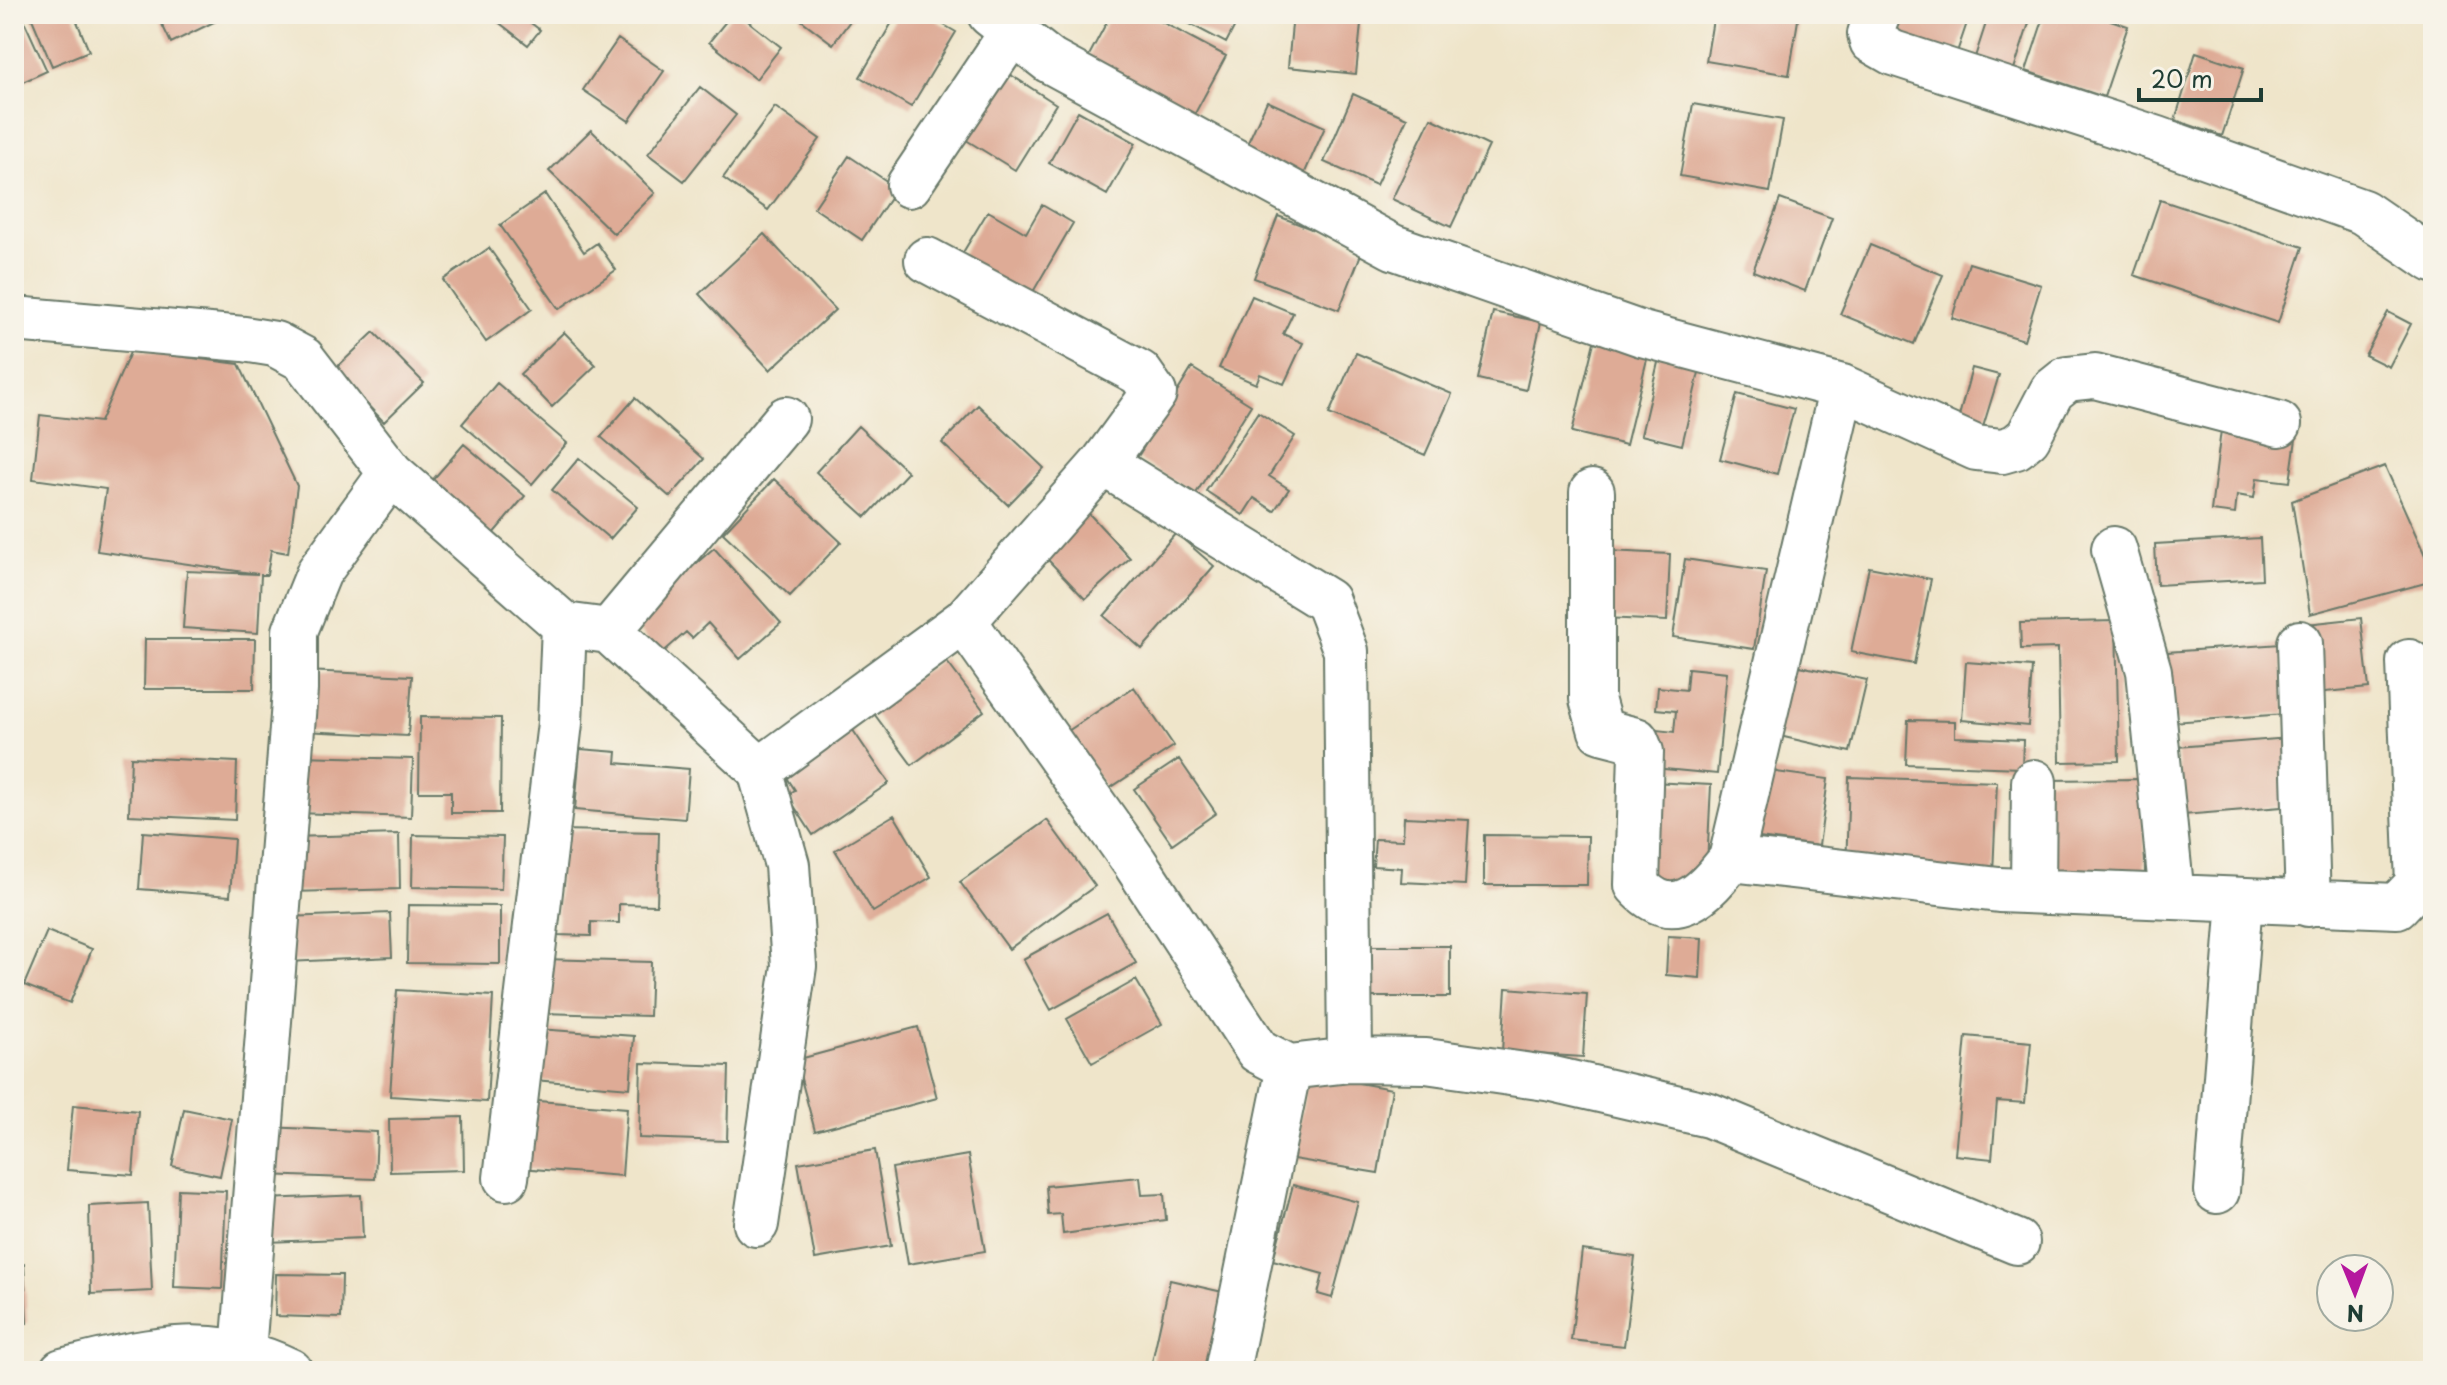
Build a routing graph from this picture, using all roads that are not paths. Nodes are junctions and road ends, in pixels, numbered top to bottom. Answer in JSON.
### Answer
{"nodes":[{"id":1,"x":1878,"y":14,"type":"edge"},
{"id":2,"x":1000,"y":24,"type":"edge"},
{"id":3,"x":909,"y":185,"type":"dead end"},
{"id":4,"x":927,"y":260,"type":"dead end"},
{"id":5,"x":2433,"y":260,"type":"edge"},
{"id":6,"x":14,"y":319,"type":"edge"},
{"id":7,"x":1842,"y":387,"type":"junction"},
{"id":8,"x":786,"y":419,"type":"dead end"},
{"id":9,"x":2279,"y":424,"type":"dead end"},
{"id":10,"x":1103,"y":463,"type":"junction"},
{"id":11,"x":391,"y":473,"type":"junction"},
{"id":12,"x":1592,"y":492,"type":"dead end"},
{"id":13,"x":2114,"y":549,"type":"dead end"},
{"id":14,"x":964,"y":621,"type":"junction"},
{"id":15,"x":564,"y":625,"type":"junction"},
{"id":16,"x":609,"y":631,"type":"junction"},
{"id":17,"x":2300,"y":643,"type":"dead end"},
{"id":18,"x":2409,"y":662,"type":"dead end"},
{"id":19,"x":760,"y":770,"type":"junction"},
{"id":20,"x":2034,"y":782,"type":"dead end"},
{"id":21,"x":1731,"y":859,"type":"junction"},
{"id":22,"x":2033,"y":891,"type":"junction"},
{"id":23,"x":2172,"y":897,"type":"junction"},
{"id":24,"x":2240,"y":901,"type":"junction"},
{"id":25,"x":2308,"y":904,"type":"junction"},
{"id":26,"x":1350,"y":1060,"type":"junction"},
{"id":27,"x":1289,"y":1067,"type":"junction"},
{"id":28,"x":506,"y":1178,"type":"dead end"},
{"id":29,"x":2217,"y":1191,"type":"dead end"},
{"id":30,"x":756,"y":1224,"type":"dead end"},
{"id":31,"x":2017,"y":1242,"type":"dead end"},
{"id":32,"x":243,"y":1352,"type":"junction"},
{"id":33,"x":62,"y":1371,"type":"edge"},
{"id":34,"x":290,"y":1371,"type":"edge"},
{"id":35,"x":1227,"y":1371,"type":"edge"}],
"edges":[{"from":1,"to":5,"type":"street"},
{"from":2,"to":3,"type":"street"},
{"from":2,"to":7,"type":"street"},
{"from":4,"to":10,"type":"street"},
{"from":6,"to":11,"type":"street"},
{"from":7,"to":9,"type":"street"},
{"from":7,"to":21,"type":"street"},
{"from":8,"to":16,"type":"street"},
{"from":10,"to":14,"type":"street"},
{"from":10,"to":26,"type":"street"},
{"from":11,"to":15,"type":"street"},
{"from":11,"to":32,"type":"street"},
{"from":12,"to":21,"type":"street"},
{"from":13,"to":23,"type":"street"},
{"from":14,"to":19,"type":"street"},
{"from":14,"to":27,"type":"street"},
{"from":15,"to":16,"type":"street"},
{"from":15,"to":28,"type":"street"},
{"from":16,"to":19,"type":"street"},
{"from":17,"to":25,"type":"street"},
{"from":18,"to":25,"type":"street"},
{"from":19,"to":30,"type":"street"},
{"from":20,"to":22,"type":"street"},
{"from":21,"to":22,"type":"street"},
{"from":22,"to":23,"type":"street"},
{"from":23,"to":24,"type":"street"},
{"from":24,"to":25,"type":"street"},
{"from":24,"to":29,"type":"street"},
{"from":26,"to":27,"type":"street"},
{"from":26,"to":31,"type":"street"},
{"from":27,"to":35,"type":"street"},
{"from":32,"to":33,"type":"street"},
{"from":32,"to":34,"type":"street"}]}
